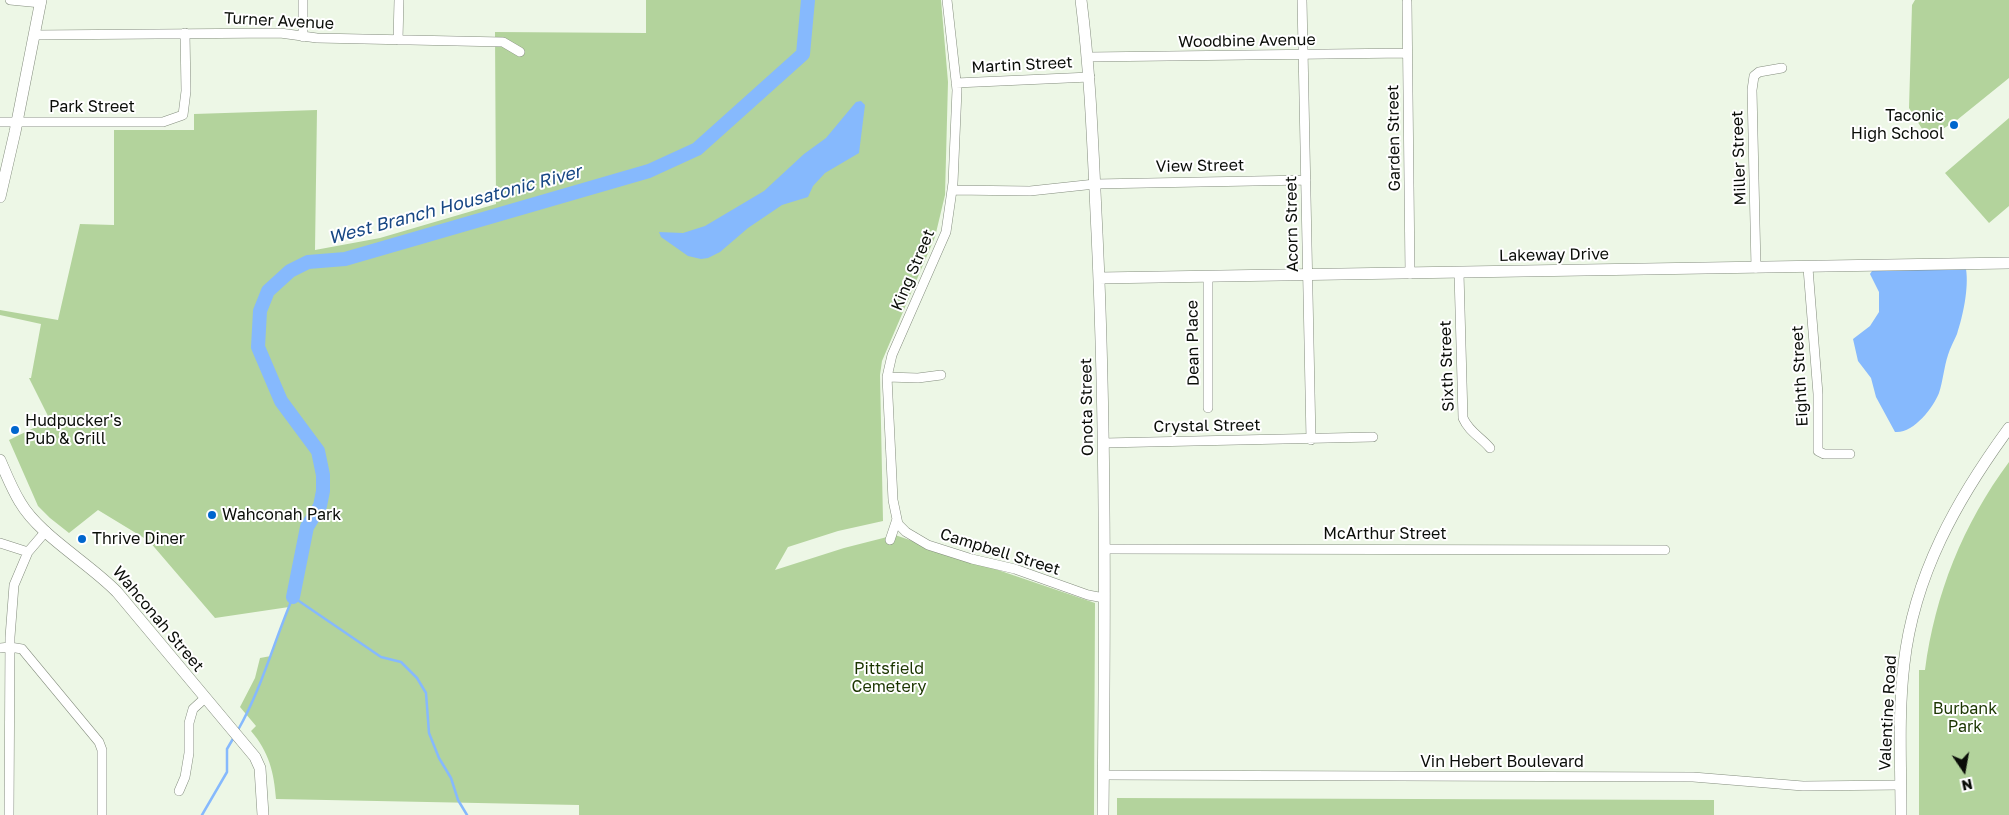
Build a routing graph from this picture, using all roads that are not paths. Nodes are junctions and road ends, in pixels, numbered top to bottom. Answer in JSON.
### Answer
{"nodes":[{"id":1,"x":10,"y":0,"type":"edge"},
{"id":2,"x":303,"y":0,"type":"edge"},
{"id":3,"x":399,"y":0,"type":"edge"},
{"id":4,"x":947,"y":0,"type":"edge"},
{"id":5,"x":1081,"y":0,"type":"edge"},
{"id":6,"x":41,"y":2,"type":"edge"},
{"id":7,"x":1407,"y":2,"type":"dead end"},
{"id":8,"x":1302,"y":4,"type":"edge"},
{"id":9,"x":186,"y":33,"type":"junction"},
{"id":10,"x":34,"y":35,"type":"junction"},
{"id":11,"x":303,"y":37,"type":"junction"},
{"id":12,"x":398,"y":40,"type":"junction"},
{"id":13,"x":520,"y":52,"type":"dead end"},
{"id":14,"x":1407,"y":52,"type":"junction"},
{"id":15,"x":1304,"y":55,"type":"junction"},
{"id":16,"x":1088,"y":57,"type":"junction"},
{"id":17,"x":1782,"y":68,"type":"dead end"},
{"id":18,"x":1090,"y":77,"type":"junction"},
{"id":19,"x":956,"y":83,"type":"junction"},
{"id":20,"x":0,"y":122,"type":"edge"},
{"id":21,"x":17,"y":122,"type":"junction"},
{"id":22,"x":1306,"y":180,"type":"junction"},
{"id":23,"x":1095,"y":184,"type":"junction"},
{"id":24,"x":952,"y":190,"type":"junction"},
{"id":25,"x":0,"y":197,"type":"edge"},
{"id":26,"x":2009,"y":263,"type":"edge"},
{"id":27,"x":1756,"y":268,"type":"junction"},
{"id":28,"x":1808,"y":268,"type":"junction"},
{"id":29,"x":1459,"y":273,"type":"junction"},
{"id":30,"x":1410,"y":274,"type":"junction"},
{"id":31,"x":1308,"y":275,"type":"junction"},
{"id":32,"x":1208,"y":276,"type":"junction"},
{"id":33,"x":1099,"y":278,"type":"junction"},
{"id":34,"x":942,"y":375,"type":"dead end"},
{"id":35,"x":887,"y":378,"type":"junction"},
{"id":36,"x":1208,"y":408,"type":"dead end"},
{"id":37,"x":2009,"y":428,"type":"edge"},
{"id":38,"x":1373,"y":437,"type":"dead end"},
{"id":39,"x":1311,"y":440,"type":"junction"},
{"id":40,"x":1104,"y":443,"type":"junction"},
{"id":41,"x":1490,"y":448,"type":"dead end"},
{"id":42,"x":1850,"y":454,"type":"dead end"},
{"id":43,"x":0,"y":460,"type":"edge"},
{"id":44,"x":897,"y":518,"type":"junction"},
{"id":45,"x":46,"y":531,"type":"junction"},
{"id":46,"x":890,"y":540,"type":"dead end"},
{"id":47,"x":0,"y":543,"type":"edge"},
{"id":48,"x":1105,"y":549,"type":"junction"},
{"id":49,"x":1665,"y":550,"type":"dead end"},
{"id":50,"x":28,"y":552,"type":"junction"},
{"id":51,"x":1104,"y":598,"type":"junction"},
{"id":52,"x":10,"y":646,"type":"junction"},
{"id":53,"x":0,"y":648,"type":"edge"},
{"id":54,"x":205,"y":698,"type":"junction"},
{"id":55,"x":1103,"y":775,"type":"junction"},
{"id":56,"x":5,"y":785,"type":"edge"},
{"id":57,"x":1901,"y":785,"type":"junction"},
{"id":58,"x":179,"y":791,"type":"dead end"},
{"id":59,"x":9,"y":815,"type":"edge"},
{"id":60,"x":102,"y":815,"type":"edge"},
{"id":61,"x":263,"y":815,"type":"edge"},
{"id":62,"x":1103,"y":815,"type":"edge"},
{"id":63,"x":1901,"y":815,"type":"edge"}],
"edges":[{"from":1,"to":6,"type":"street"},
{"from":2,"to":11,"type":"street"},
{"from":3,"to":12,"type":"street"},
{"from":4,"to":19,"type":"street","name":"King Street"},
{"from":5,"to":16,"type":"street","name":"Onota Street"},
{"from":6,"to":10,"type":"street"},
{"from":7,"to":14,"type":"street","name":"Garden Street"},
{"from":8,"to":15,"type":"street","name":"Acorn Street"},
{"from":9,"to":10,"type":"street","name":"Turner Avenue"},
{"from":9,"to":11,"type":"street","name":"Turner Avenue"},
{"from":9,"to":21,"type":"street","name":"Park Street"},
{"from":10,"to":21,"type":"street"},
{"from":11,"to":12,"type":"street","name":"Turner Avenue"},
{"from":12,"to":13,"type":"street","name":"Turner Avenue"},
{"from":14,"to":15,"type":"street","name":"Woodbine Avenue"},
{"from":14,"to":30,"type":"street","name":"Garden Street"},
{"from":15,"to":16,"type":"street","name":"Woodbine Avenue"},
{"from":15,"to":22,"type":"street","name":"Acorn Street"},
{"from":16,"to":18,"type":"street","name":"Onota Street"},
{"from":17,"to":27,"type":"street","name":"Miller Street"},
{"from":18,"to":19,"type":"street","name":"Martin Street"},
{"from":18,"to":23,"type":"street","name":"Onota Street"},
{"from":19,"to":24,"type":"street","name":"King Street"},
{"from":20,"to":21,"type":"street","name":"Park Street"},
{"from":21,"to":25,"type":"street"},
{"from":22,"to":23,"type":"street","name":"View Street"},
{"from":22,"to":31,"type":"street","name":"Acorn Street"},
{"from":23,"to":24,"type":"street","name":"View Street"},
{"from":23,"to":33,"type":"street","name":"Onota Street"},
{"from":24,"to":35,"type":"street","name":"King Street"},
{"from":26,"to":28,"type":"street","name":"Lakeway Drive"},
{"from":27,"to":28,"type":"street","name":"Lakeway Drive"},
{"from":27,"to":29,"type":"street","name":"Lakeway Drive"},
{"from":28,"to":42,"type":"street","name":"Eighth Street"},
{"from":29,"to":30,"type":"street","name":"Lakeway Drive"},
{"from":29,"to":41,"type":"street","name":"Sixth Street"},
{"from":30,"to":31,"type":"street","name":"Lakeway Drive"},
{"from":31,"to":32,"type":"street","name":"Lakeway Drive"},
{"from":31,"to":39,"type":"street","name":"Acorn Street"},
{"from":32,"to":33,"type":"street","name":"Lakeway Drive"},
{"from":32,"to":36,"type":"street","name":"Dean Place"},
{"from":33,"to":40,"type":"street","name":"Onota Street"},
{"from":34,"to":35,"type":"street"},
{"from":35,"to":44,"type":"street","name":"King Street"},
{"from":37,"to":57,"type":"street","name":"Valentine Road"},
{"from":38,"to":39,"type":"street","name":"Crystal Street"},
{"from":39,"to":40,"type":"street","name":"Crystal Street"},
{"from":40,"to":48,"type":"street","name":"Onota Street"},
{"from":43,"to":45,"type":"street","name":"Wahconah Street"},
{"from":44,"to":46,"type":"street"},
{"from":44,"to":51,"type":"street","name":"Campbell Street"},
{"from":45,"to":50,"type":"street"},
{"from":45,"to":54,"type":"street","name":"Wahconah Street"},
{"from":47,"to":50,"type":"street"},
{"from":48,"to":49,"type":"street","name":"McArthur Street"},
{"from":48,"to":51,"type":"street","name":"Onota Street"},
{"from":50,"to":52,"type":"street"},
{"from":51,"to":55,"type":"street","name":"Onota Street"},
{"from":52,"to":53,"type":"street"},
{"from":52,"to":56,"type":"street"},
{"from":52,"to":60,"type":"street"},
{"from":54,"to":58,"type":"street"},
{"from":54,"to":61,"type":"street","name":"Wahconah Street"},
{"from":55,"to":57,"type":"street","name":"Vin Hebert Boulevard"},
{"from":55,"to":62,"type":"street","name":"Onota Street"},
{"from":56,"to":59,"type":"street"},
{"from":57,"to":63,"type":"street","name":"Valentine Road"}]}
